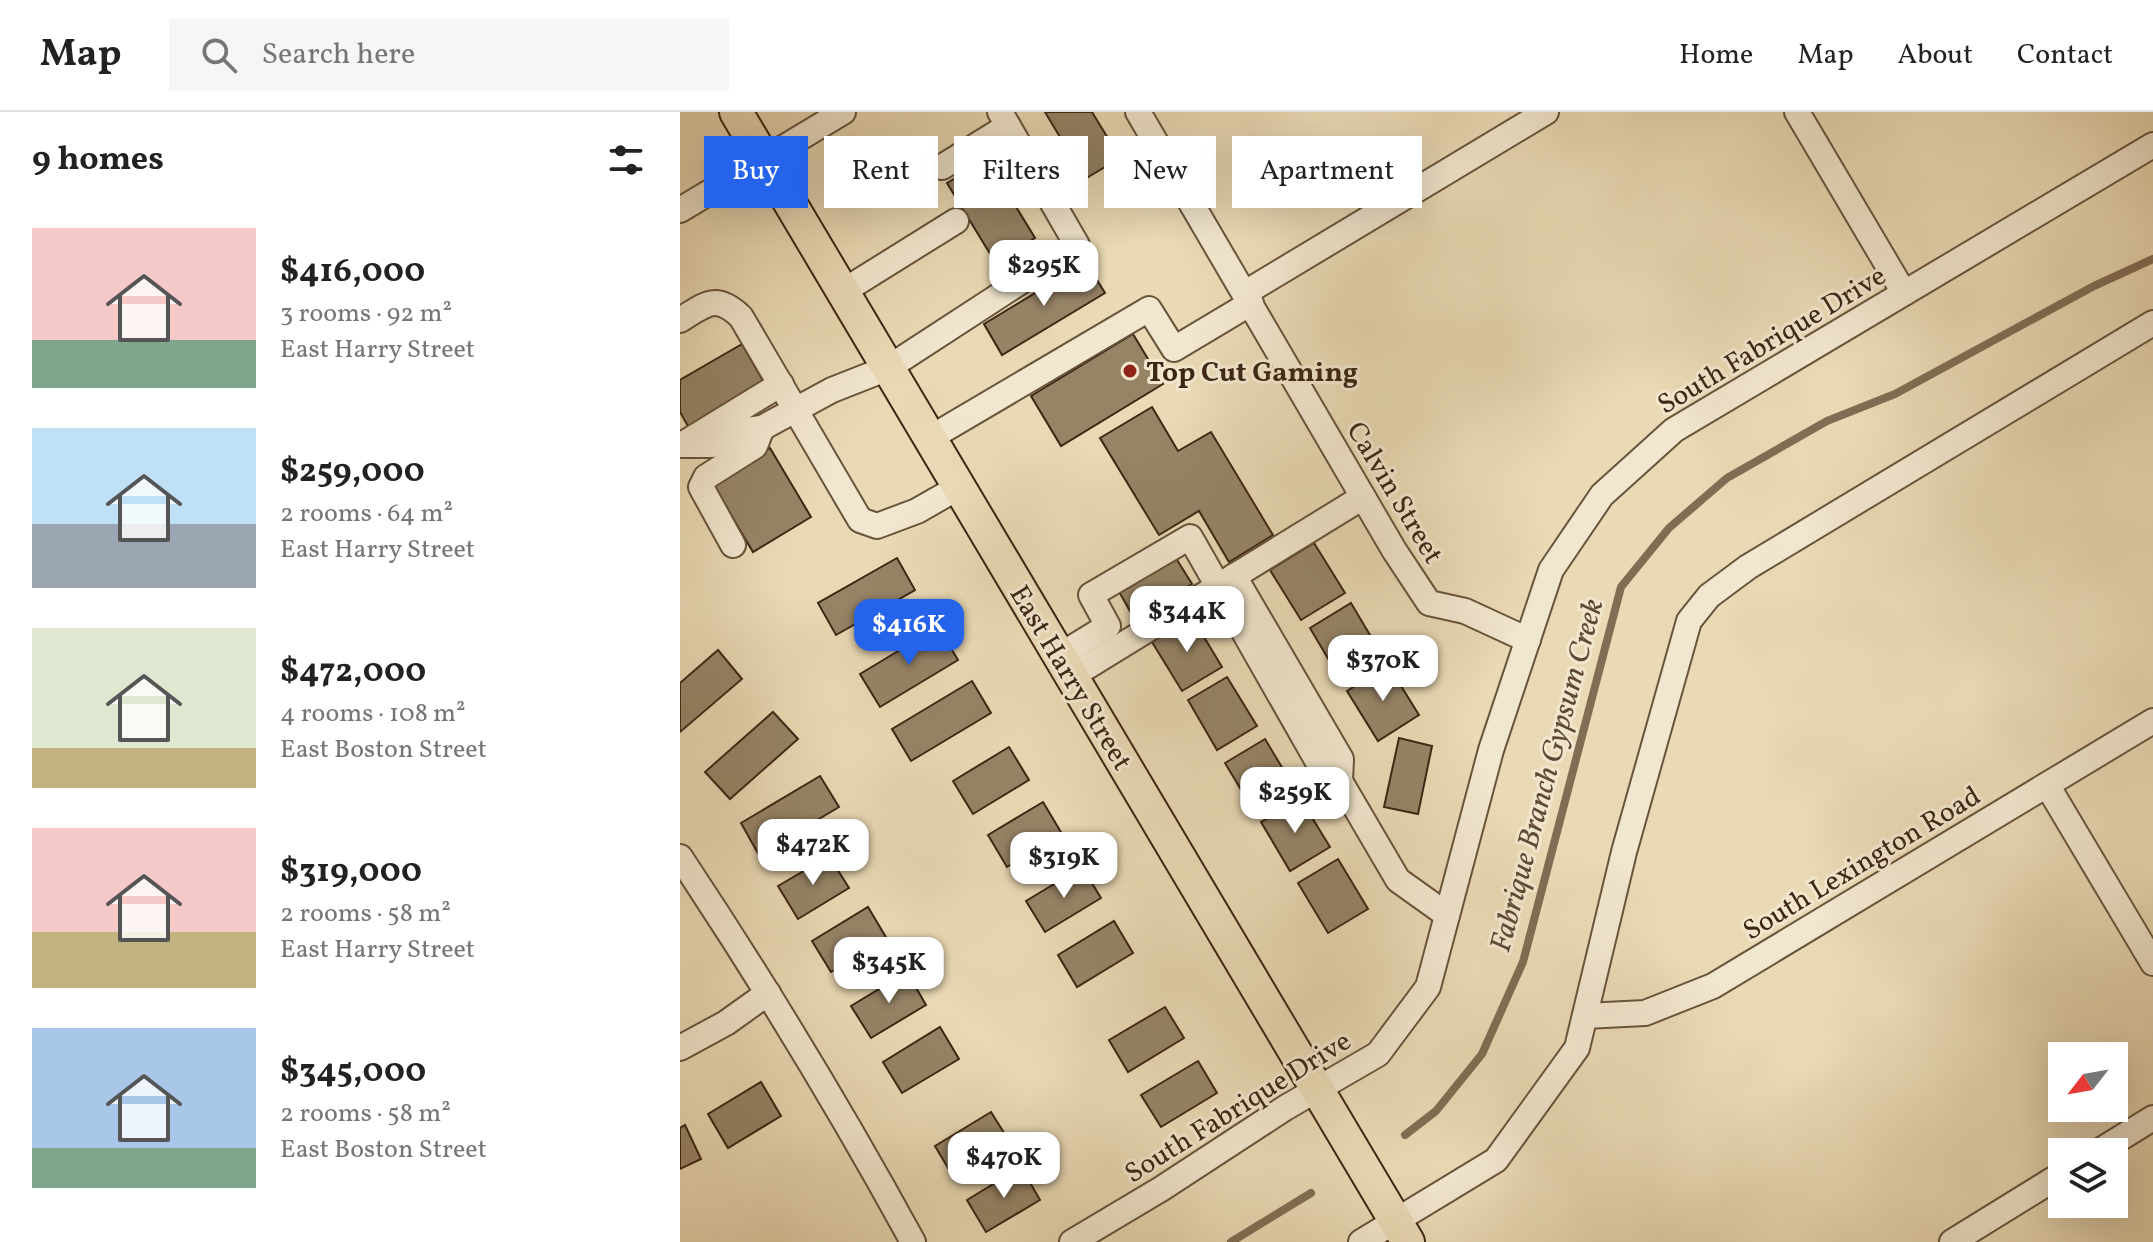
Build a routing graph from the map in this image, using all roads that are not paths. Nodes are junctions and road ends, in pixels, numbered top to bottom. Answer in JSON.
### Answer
{"nodes":[{"id":1,"x":736,"y":112,"type":"edge"},
{"id":2,"x":843,"y":112,"type":"edge"},
{"id":3,"x":1138,"y":112,"type":"edge"},
{"id":4,"x":1546,"y":112,"type":"edge"},
{"id":5,"x":1797,"y":112,"type":"edge"},
{"id":6,"x":1004,"y":119,"type":"edge"},
{"id":7,"x":750,"y":136,"type":"edge"},
{"id":8,"x":804,"y":136,"type":"edge"},
{"id":9,"x":2153,"y":145,"type":"edge"},
{"id":10,"x":942,"y":167,"type":"dead end"},
{"id":11,"x":704,"y":196,"type":"edge"},
{"id":12,"x":792,"y":208,"type":"edge"},
{"id":13,"x":680,"y":210,"type":"edge"},
{"id":14,"x":956,"y":221,"type":"dead end"},
{"id":15,"x":842,"y":292,"type":"junction"},
{"id":16,"x":1904,"y":293,"type":"junction"},
{"id":17,"x":1248,"y":298,"type":"junction"},
{"id":18,"x":680,"y":320,"type":"edge"},
{"id":19,"x":2153,"y":323,"type":"edge"},
{"id":20,"x":888,"y":368,"type":"junction"},
{"id":21,"x":781,"y":384,"type":"junction"},
{"id":22,"x":795,"y":408,"type":"junction"},
{"id":23,"x":762,"y":428,"type":"junction"},
{"id":24,"x":930,"y":438,"type":"junction"},
{"id":25,"x":680,"y":445,"type":"edge"},
{"id":26,"x":959,"y":487,"type":"junction"},
{"id":27,"x":1363,"y":497,"type":"junction"},
{"id":28,"x":733,"y":545,"type":"dead end"},
{"id":29,"x":1226,"y":581,"type":"junction"},
{"id":30,"x":1528,"y":640,"type":"junction"},
{"id":31,"x":1066,"y":666,"type":"junction"},
{"id":32,"x":2153,"y":721,"type":"edge"},
{"id":33,"x":2047,"y":785,"type":"junction"},
{"id":34,"x":680,"y":857,"type":"edge"},
{"id":35,"x":1447,"y":915,"type":"junction"},
{"id":36,"x":2153,"y":963,"type":"edge"},
{"id":37,"x":768,"y":993,"type":"junction"},
{"id":38,"x":1585,"y":1016,"type":"junction"},
{"id":39,"x":680,"y":1048,"type":"edge"},
{"id":40,"x":1317,"y":1090,"type":"junction"},
{"id":41,"x":2153,"y":1118,"type":"edge"},
{"id":42,"x":2121,"y":1138,"type":"edge"},
{"id":43,"x":2048,"y":1183,"type":"edge"},
{"id":44,"x":1402,"y":1232,"type":"edge"},
{"id":45,"x":913,"y":1242,"type":"edge"},
{"id":46,"x":1072,"y":1242,"type":"edge"},
{"id":47,"x":1361,"y":1242,"type":"edge"},
{"id":48,"x":1952,"y":1242,"type":"edge"}],
"edges":[{"from":1,"to":7,"type":"main road","name":"East Harry Street"},
{"from":2,"to":8,"type":"street"},
{"from":3,"to":17,"type":"street","name":"Calvin Street"},
{"from":4,"to":17,"type":"street"},
{"from":5,"to":16,"type":"street"},
{"from":6,"to":10,"type":"street"},
{"from":6,"to":20,"type":"street"},
{"from":9,"to":16,"type":"street","name":"South Fabrique Drive"},
{"from":11,"to":13,"type":"street"},
{"from":12,"to":15,"type":"main road","name":"East Harry Street"},
{"from":14,"to":15,"type":"street"},
{"from":15,"to":20,"type":"main road","name":"East Harry Street"},
{"from":16,"to":30,"type":"street","name":"South Fabrique Drive"},
{"from":17,"to":24,"type":"street"},
{"from":17,"to":27,"type":"street","name":"Calvin Street"},
{"from":18,"to":21,"type":"street"},
{"from":19,"to":38,"type":"street"},
{"from":20,"to":22,"type":"street"},
{"from":20,"to":24,"type":"main road","name":"East Harry Street"},
{"from":21,"to":22,"type":"street"},
{"from":21,"to":25,"type":"street"},
{"from":22,"to":23,"type":"street"},
{"from":22,"to":26,"type":"street"},
{"from":23,"to":25,"type":"street"},
{"from":23,"to":28,"type":"street"},
{"from":24,"to":26,"type":"main road","name":"East Harry Street"},
{"from":26,"to":31,"type":"main road","name":"East Harry Street"},
{"from":27,"to":29,"type":"street"},
{"from":27,"to":30,"type":"street","name":"Calvin Street"},
{"from":29,"to":31,"type":"street"},
{"from":29,"to":31,"type":"street"},
{"from":29,"to":35,"type":"street"},
{"from":30,"to":35,"type":"street","name":"South Fabrique Drive"},
{"from":31,"to":40,"type":"main road","name":"East Harry Street"},
{"from":32,"to":33,"type":"street","name":"South Lexington Road"},
{"from":33,"to":36,"type":"street"},
{"from":33,"to":38,"type":"street","name":"South Lexington Road"},
{"from":34,"to":37,"type":"street"},
{"from":35,"to":40,"type":"street","name":"South Fabrique Drive"},
{"from":37,"to":39,"type":"street"},
{"from":37,"to":45,"type":"street"},
{"from":38,"to":44,"type":"street"},
{"from":40,"to":44,"type":"main road","name":"East Harry Street"},
{"from":40,"to":46,"type":"street","name":"South Fabrique Drive"},
{"from":41,"to":42,"type":"street"},
{"from":43,"to":48,"type":"street"},
{"from":44,"to":47,"type":"street"}]}
